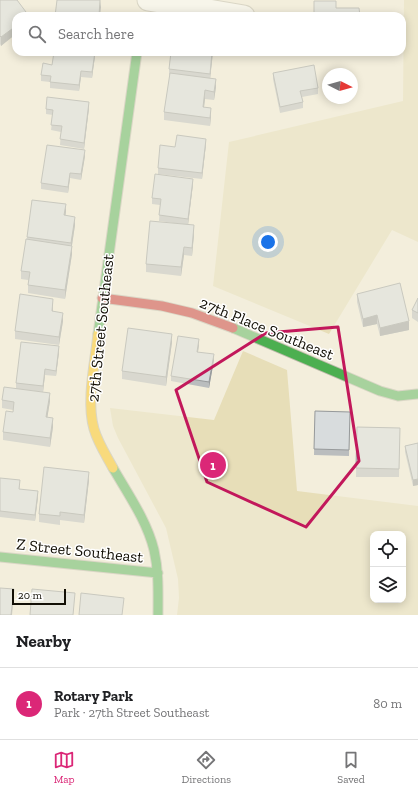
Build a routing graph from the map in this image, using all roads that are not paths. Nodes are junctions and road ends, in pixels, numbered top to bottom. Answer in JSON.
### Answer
{"nodes":[{"id":1,"x":144,"y":0,"type":"edge"},
{"id":2,"x":148,"y":0,"type":"edge"},
{"id":3,"x":142,"y":12,"type":"edge"},
{"id":4,"x":220,"y":12,"type":"edge"},
{"id":5,"x":136,"y":56,"type":"edge"},
{"id":6,"x":102,"y":298,"type":"junction"},
{"id":7,"x":417,"y":394,"type":"dead end"},
{"id":8,"x":0,"y":558,"type":"edge"},
{"id":9,"x":158,"y":573,"type":"junction"},
{"id":10,"x":158,"y":615,"type":"edge"}],
"edges":[{"from":1,"to":3,"type":"street"},
{"from":2,"to":4,"type":"street"},
{"from":5,"to":6,"type":"street","name":"27th Street Southeast"},
{"from":6,"to":7,"type":"street","name":"27th Place Southeast"},
{"from":6,"to":9,"type":"street","name":"27th Street Southeast"},
{"from":8,"to":9,"type":"street","name":"Z Street Southeast"},
{"from":9,"to":10,"type":"street","name":"27th Street Southeast"}]}
